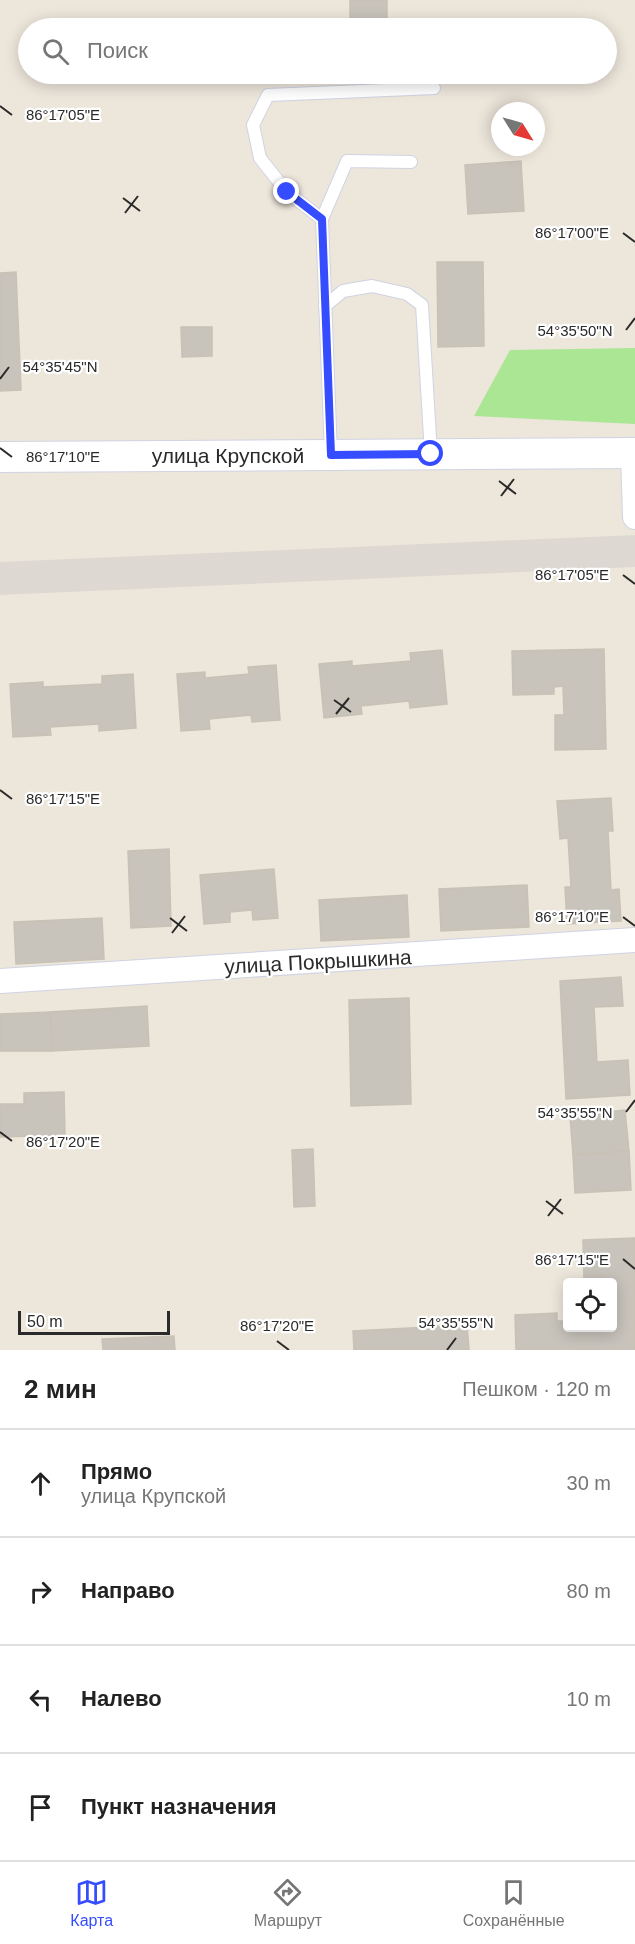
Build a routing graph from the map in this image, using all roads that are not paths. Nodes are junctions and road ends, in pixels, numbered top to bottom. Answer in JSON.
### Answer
{"nodes":[{"id":1,"x":434,"y":88,"type":"dead end"},
{"id":2,"x":411,"y":162,"type":"dead end"},
{"id":3,"x":322,"y":219,"type":"junction"},
{"id":4,"x":325,"y":306,"type":"junction"},
{"id":5,"x":634,"y":453,"type":"edge"},
{"id":6,"x":431,"y":454,"type":"junction"},
{"id":7,"x":331,"y":455,"type":"junction"},
{"id":8,"x":0,"y":457,"type":"edge"},
{"id":9,"x":635,"y":517,"type":"edge"},
{"id":10,"x":635,"y":940,"type":"edge"},
{"id":11,"x":0,"y":981,"type":"edge"}],
"edges":[{"from":1,"to":3,"type":"lane"},
{"from":2,"to":3,"type":"lane"},
{"from":3,"to":4,"type":"lane"},
{"from":4,"to":6,"type":"lane"},
{"from":4,"to":7,"type":"lane"},
{"from":5,"to":6,"type":"street","name":"улица Крупской"},
{"from":5,"to":9,"type":"street"},
{"from":6,"to":7,"type":"street","name":"улица Крупской"},
{"from":7,"to":8,"type":"street","name":"улица Крупской"},
{"from":10,"to":11,"type":"street","name":"улица Покрышкина"}]}
